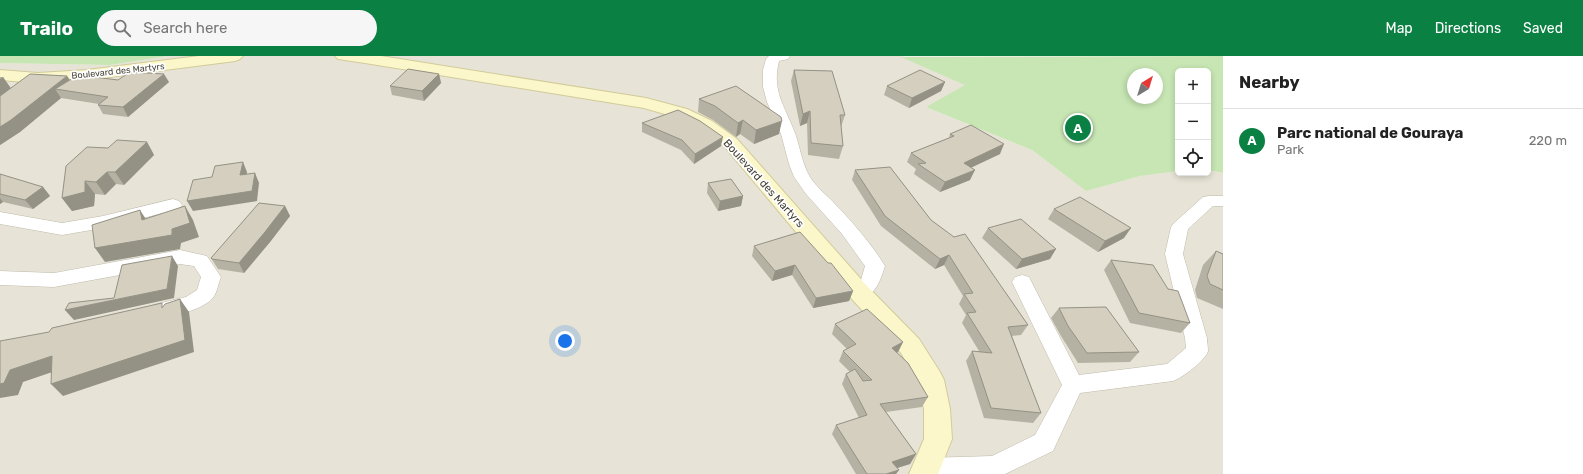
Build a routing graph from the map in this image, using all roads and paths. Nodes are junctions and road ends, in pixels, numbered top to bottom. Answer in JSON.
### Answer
{"nodes":[{"id":1,"x":235,"y":56,"type":"edge"},
{"id":2,"x":343,"y":56,"type":"edge"},
{"id":3,"x":782,"y":56,"type":"edge"},
{"id":4,"x":0,"y":74,"type":"edge"},
{"id":5,"x":40,"y":77,"type":"junction"},
{"id":6,"x":19,"y":91,"type":"edge"},
{"id":7,"x":1223,"y":201,"type":"edge"},
{"id":8,"x":173,"y":205,"type":"dead end"},
{"id":9,"x":0,"y":218,"type":"edge"},
{"id":10,"x":0,"y":278,"type":"edge"},
{"id":11,"x":1022,"y":282,"type":"dead end"},
{"id":12,"x":859,"y":292,"type":"junction"},
{"id":13,"x":146,"y":313,"type":"edge"},
{"id":14,"x":1073,"y":384,"type":"junction"},
{"id":15,"x":954,"y":471,"type":"edge"},
{"id":16,"x":924,"y":472,"type":"edge"}],
"edges":[{"from":1,"to":5,"type":"main road","name":"Boulevard des Martyrs"},
{"from":2,"to":12,"type":"main road","name":"Boulevard des Martyrs"},
{"from":3,"to":12,"type":"street"},
{"from":4,"to":5,"type":"main road","name":"Boulevard des Martyrs"},
{"from":5,"to":6,"type":"street"},
{"from":7,"to":14,"type":"street"},
{"from":8,"to":9,"type":"street"},
{"from":10,"to":13,"type":"street"},
{"from":11,"to":14,"type":"street"},
{"from":12,"to":16,"type":"main road","name":"Boulevard des Martyrs"},
{"from":14,"to":15,"type":"street"},
{"from":15,"to":16,"type":"street"}]}
